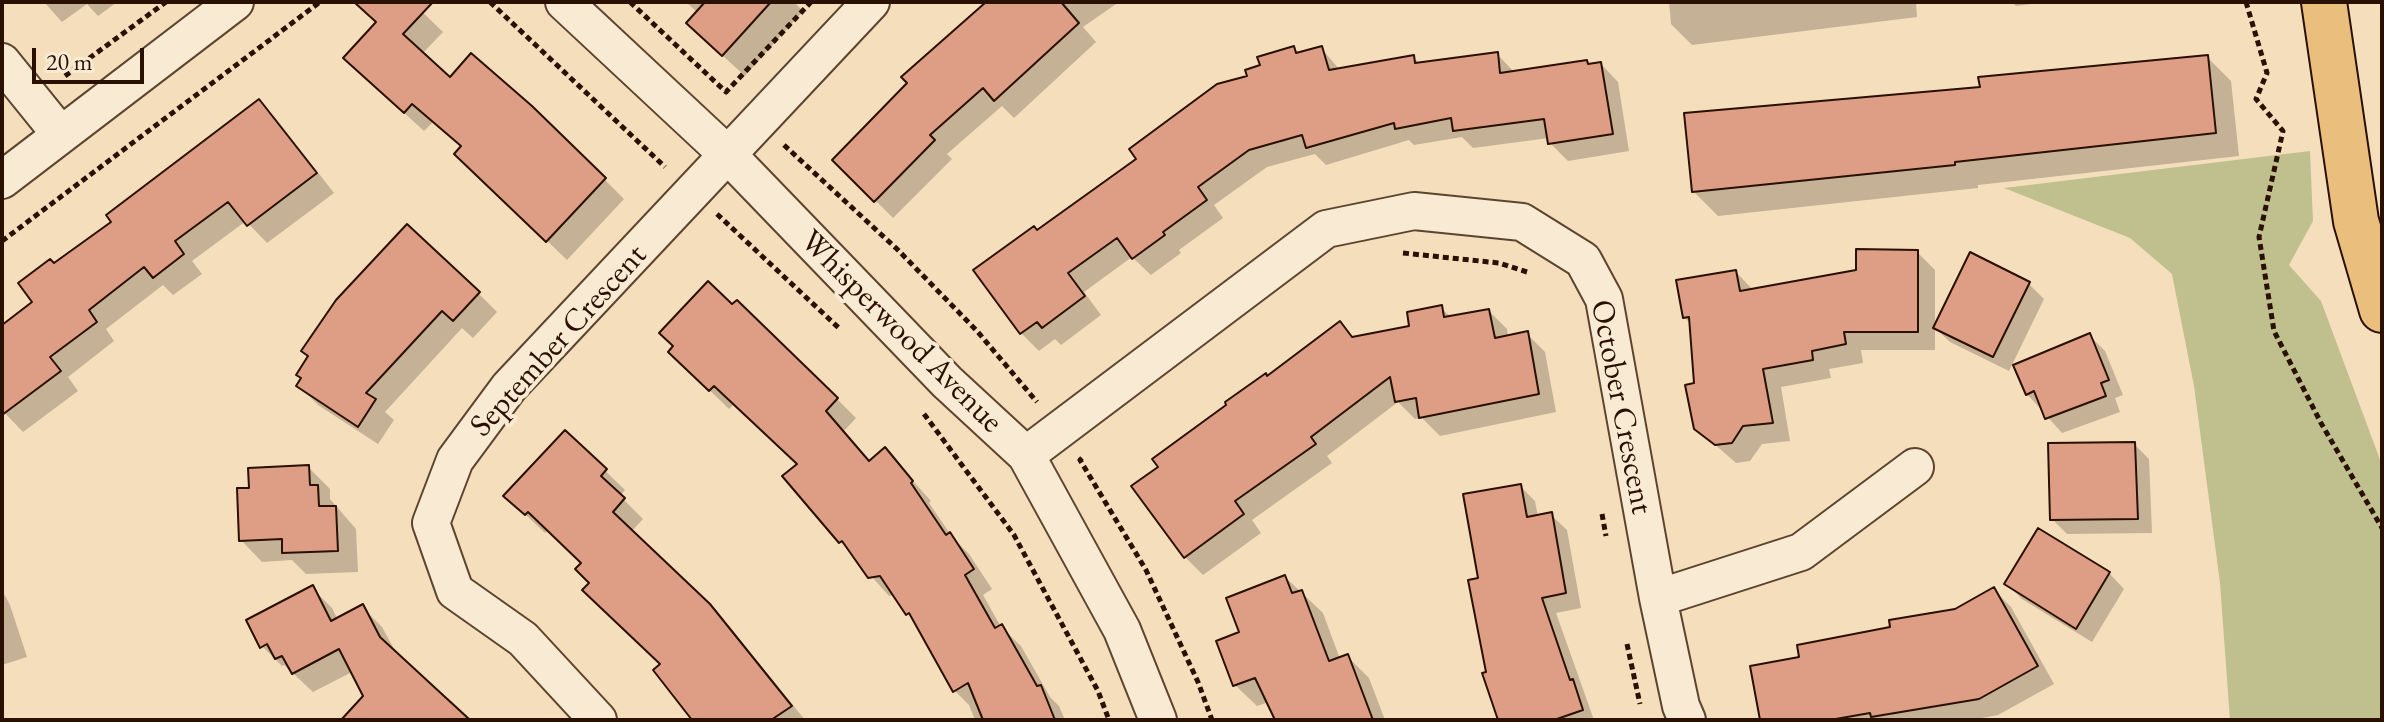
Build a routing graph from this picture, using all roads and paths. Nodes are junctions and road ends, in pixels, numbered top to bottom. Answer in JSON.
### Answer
{"nodes":[{"id":1,"x":166,"y":2,"type":"edge"},
{"id":2,"x":235,"y":2,"type":"edge"},
{"id":3,"x":320,"y":2,"type":"edge"},
{"id":4,"x":490,"y":2,"type":"edge"},
{"id":5,"x":564,"y":2,"type":"edge"},
{"id":6,"x":630,"y":2,"type":"edge"},
{"id":7,"x":811,"y":2,"type":"edge"},
{"id":8,"x":871,"y":2,"type":"edge"},
{"id":9,"x":2246,"y":2,"type":"edge"},
{"id":10,"x":2324,"y":2,"type":"edge"},
{"id":11,"x":2,"y":62,"type":"edge"},
{"id":12,"x":65,"y":76,"type":"dead end"},
{"id":13,"x":61,"y":135,"type":"junction"},
{"id":14,"x":783,"y":144,"type":"dead end"},
{"id":15,"x":728,"y":155,"type":"junction"},
{"id":16,"x":669,"y":171,"type":"dead end"},
{"id":17,"x":2,"y":180,"type":"edge"},
{"id":18,"x":713,"y":210,"type":"dead end"},
{"id":19,"x":2,"y":241,"type":"edge"},
{"id":20,"x":1400,"y":253,"type":"dead end"},
{"id":21,"x":1540,"y":275,"type":"dead end"},
{"id":22,"x":2382,"y":310,"type":"edge"},
{"id":23,"x":851,"y":339,"type":"dead end"},
{"id":24,"x":917,"y":405,"type":"dead end"},
{"id":25,"x":1041,"y":406,"type":"dead end"},
{"id":26,"x":1092,"y":450,"type":"dead end"},
{"id":27,"x":1026,"y":455,"type":"junction"},
{"id":28,"x":1915,"y":467,"type":"dead end"},
{"id":29,"x":1601,"y":509,"type":"dead end"},
{"id":30,"x":2382,"y":528,"type":"edge"},
{"id":31,"x":1607,"y":540,"type":"dead end"},
{"id":32,"x":1658,"y":598,"type":"junction"},
{"id":33,"x":1624,"y":632,"type":"dead end"},
{"id":34,"x":1641,"y":707,"type":"dead end"},
{"id":35,"x":598,"y":720,"type":"edge"},
{"id":36,"x":1109,"y":720,"type":"edge"},
{"id":37,"x":1158,"y":720,"type":"edge"},
{"id":38,"x":1212,"y":720,"type":"edge"},
{"id":39,"x":1687,"y":720,"type":"edge"}],
"edges":[{"from":1,"to":12,"type":"path"},
{"from":2,"to":13,"type":"street"},
{"from":3,"to":19,"type":"path"},
{"from":4,"to":16,"type":"path"},
{"from":5,"to":15,"type":"street","name":"Whisperwood Avenue"},
{"from":6,"to":7,"type":"path"},
{"from":8,"to":15,"type":"street","name":"September Crescent"},
{"from":9,"to":30,"type":"path"},
{"from":10,"to":22,"type":"main road"},
{"from":11,"to":13,"type":"street"},
{"from":13,"to":17,"type":"street"},
{"from":14,"to":25,"type":"path"},
{"from":15,"to":27,"type":"street","name":"Whisperwood Avenue"},
{"from":15,"to":35,"type":"street","name":"September Crescent"},
{"from":18,"to":23,"type":"path"},
{"from":20,"to":21,"type":"path"},
{"from":24,"to":36,"type":"path"},
{"from":26,"to":38,"type":"path"},
{"from":27,"to":32,"type":"street","name":"October Crescent"},
{"from":27,"to":37,"type":"street","name":"Whisperwood Avenue"},
{"from":28,"to":32,"type":"street"},
{"from":29,"to":31,"type":"path"},
{"from":32,"to":39,"type":"street","name":"October Crescent"},
{"from":33,"to":34,"type":"path"}]}
